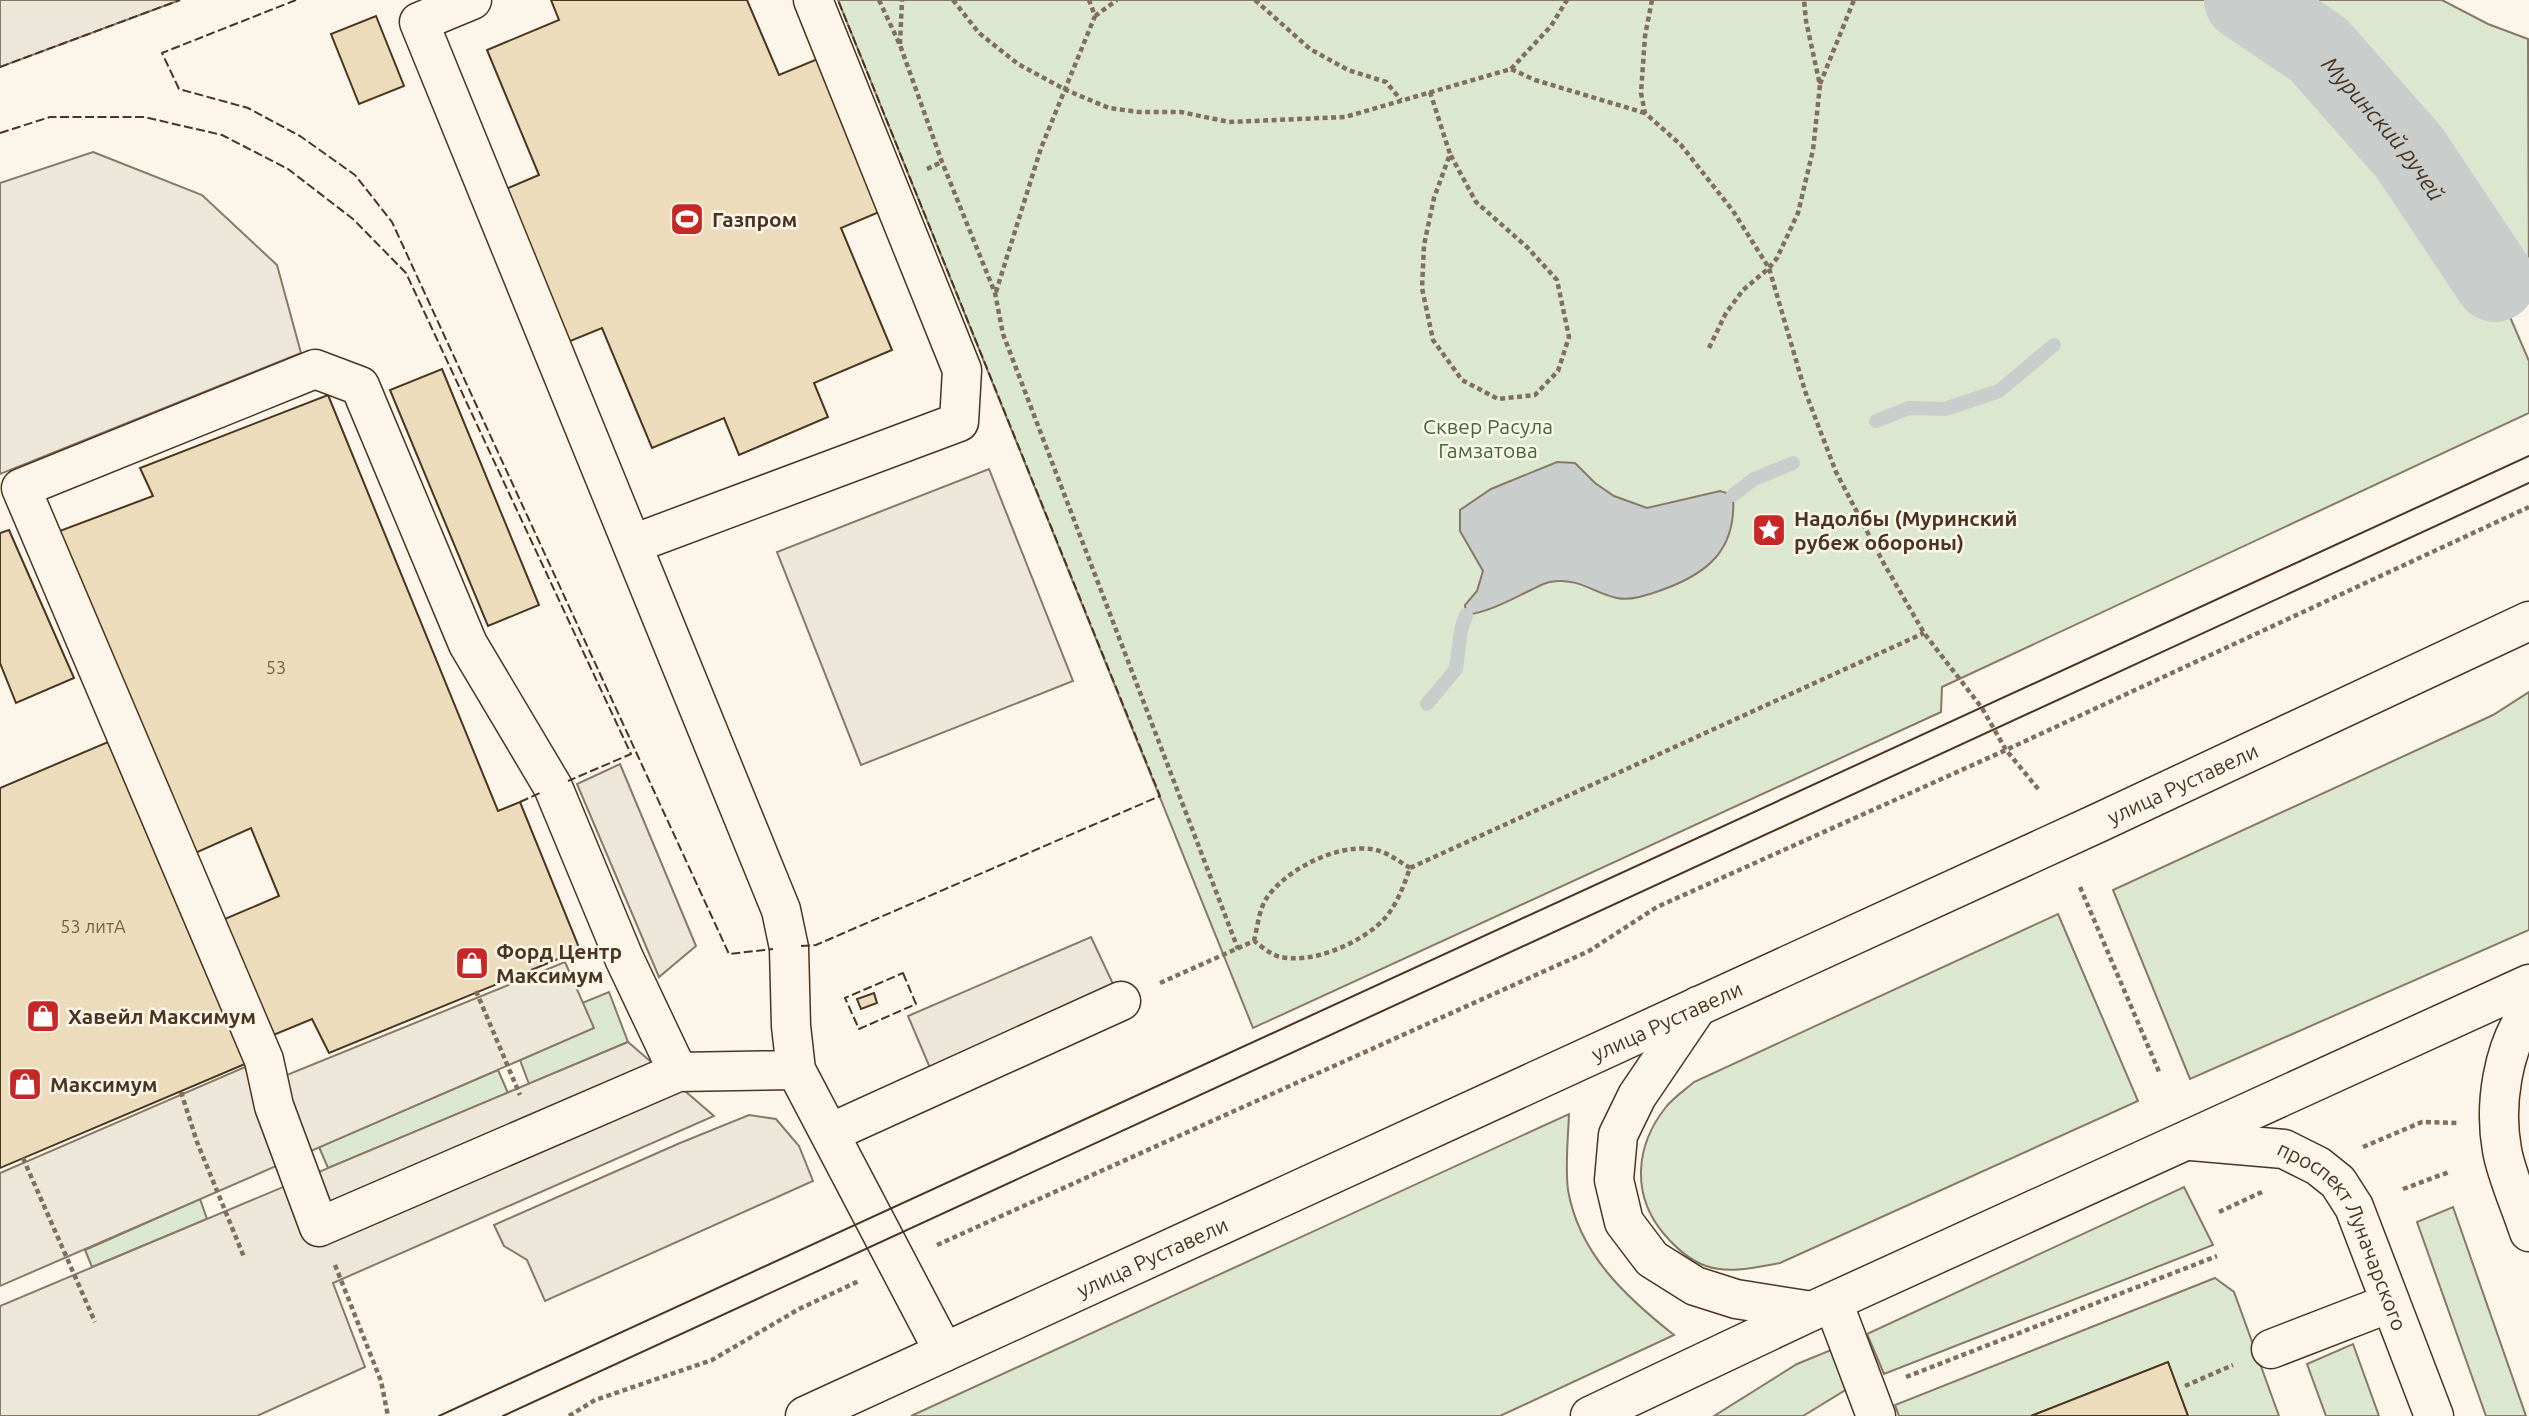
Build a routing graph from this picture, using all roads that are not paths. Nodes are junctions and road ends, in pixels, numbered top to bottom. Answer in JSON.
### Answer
{"nodes":[{"id":1,"x":472,"y":0,"type":"edge"},
{"id":2,"x":813,"y":0,"type":"edge"},
{"id":3,"x":10,"y":492,"type":"edge"},
{"id":4,"x":634,"y":544,"type":"junction"},
{"id":5,"x":2529,"y":621,"type":"edge"},
{"id":6,"x":2529,"y":984,"type":"edge"},
{"id":7,"x":1121,"y":1001,"type":"road end"},
{"id":8,"x":1698,"y":1006,"type":"junction"},
{"id":9,"x":2529,"y":1011,"type":"edge"},
{"id":10,"x":796,"y":1070,"type":"junction"},
{"id":11,"x":678,"y":1072,"type":"junction"},
{"id":12,"x":830,"y":1133,"type":"junction"},
{"id":13,"x":2188,"y":1141,"type":"junction"},
{"id":14,"x":2529,"y":1232,"type":"edge"},
{"id":15,"x":2390,"y":1303,"type":"junction"},
{"id":16,"x":1822,"y":1306,"type":"junction"},
{"id":17,"x":2271,"y":1349,"type":"road end"},
{"id":18,"x":944,"y":1352,"type":"junction"},
{"id":19,"x":1871,"y":1404,"type":"edge"},
{"id":20,"x":804,"y":1416,"type":"edge"},
{"id":21,"x":1590,"y":1416,"type":"edge"},
{"id":22,"x":2434,"y":1416,"type":"edge"}],
"edges":[{"from":1,"to":4,"type":"main road"},
{"from":2,"to":4,"type":"main road"},
{"from":3,"to":11,"type":"main road"},
{"from":3,"to":11,"type":"main road"},
{"from":4,"to":10,"type":"main road"},
{"from":5,"to":8,"type":"main road","name":"улица Руставели"},
{"from":6,"to":13,"type":"main road"},
{"from":7,"to":12,"type":"main road"},
{"from":8,"to":16,"type":"main road"},
{"from":8,"to":18,"type":"main road","name":"улица Руставели"},
{"from":9,"to":14,"type":"main road"},
{"from":10,"to":11,"type":"main road"},
{"from":10,"to":12,"type":"main road"},
{"from":12,"to":18,"type":"main road"},
{"from":13,"to":15,"type":"main road","name":"проспект Луначарского"},
{"from":13,"to":16,"type":"main road"},
{"from":15,"to":17,"type":"main road"},
{"from":15,"to":22,"type":"main road","name":"проспект Луначарского"},
{"from":16,"to":19,"type":"main road"},
{"from":16,"to":21,"type":"main road"},
{"from":18,"to":20,"type":"main road","name":"улица Руставели"}]}
